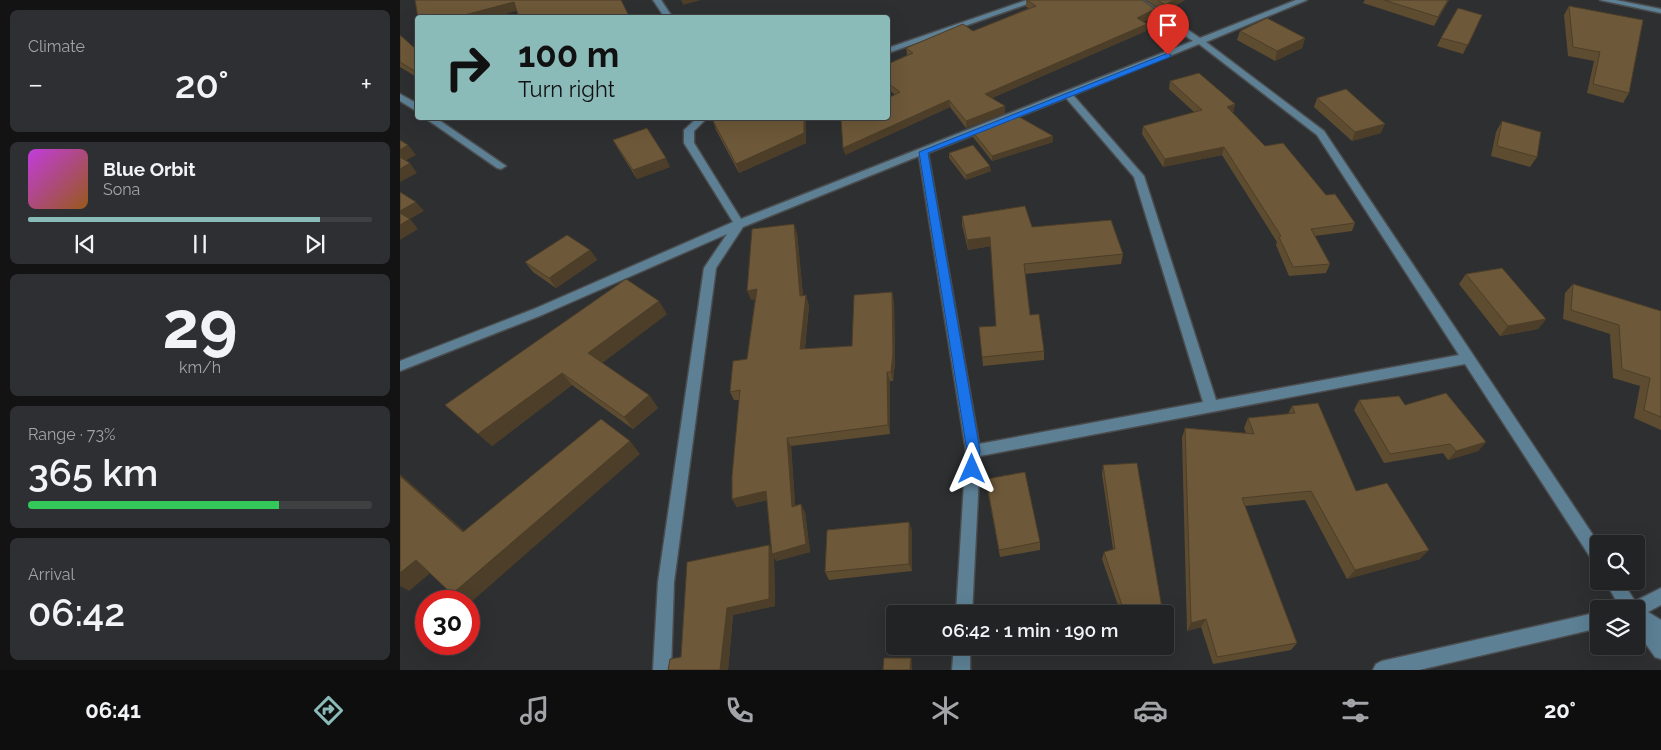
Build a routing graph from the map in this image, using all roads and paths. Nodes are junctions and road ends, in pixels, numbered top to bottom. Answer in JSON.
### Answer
{"nodes":[{"id":1,"x":657,"y":0,"type":"edge"},
{"id":2,"x":1035,"y":0,"type":"edge"},
{"id":3,"x":1138,"y":0,"type":"edge"},
{"id":4,"x":1303,"y":0,"type":"edge"},
{"id":5,"x":1604,"y":0,"type":"edge"},
{"id":6,"x":1661,"y":11,"type":"edge"},
{"id":7,"x":667,"y":15,"type":"edge"},
{"id":8,"x":1201,"y":42,"type":"junction"},
{"id":9,"x":890,"y":50,"type":"edge"},
{"id":10,"x":1068,"y":94,"type":"junction"},
{"id":11,"x":400,"y":97,"type":"edge"},
{"id":12,"x":415,"y":107,"type":"edge"},
{"id":13,"x":433,"y":120,"type":"edge"},
{"id":14,"x":700,"y":120,"type":"edge"},
{"id":15,"x":923,"y":152,"type":"junction"},
{"id":16,"x":501,"y":166,"type":"dead end"},
{"id":17,"x":739,"y":224,"type":"junction"},
{"id":18,"x":1470,"y":358,"type":"junction"},
{"id":19,"x":400,"y":366,"type":"edge"},
{"id":20,"x":1212,"y":406,"type":"junction"},
{"id":21,"x":974,"y":451,"type":"junction"},
{"id":22,"x":1590,"y":544,"type":"edge"},
{"id":23,"x":1661,"y":596,"type":"edge"},
{"id":24,"x":965,"y":605,"type":"edge"},
{"id":25,"x":1645,"y":605,"type":"edge"},
{"id":26,"x":1645,"y":620,"type":"edge"},
{"id":27,"x":1590,"y":622,"type":"edge"},
{"id":28,"x":1645,"y":628,"type":"edge"},
{"id":29,"x":1661,"y":629,"type":"edge"},
{"id":30,"x":1661,"y":651,"type":"edge"},
{"id":31,"x":962,"y":655,"type":"edge"},
{"id":32,"x":662,"y":670,"type":"edge"},
{"id":33,"x":961,"y":670,"type":"edge"},
{"id":34,"x":1382,"y":670,"type":"edge"}],
"edges":[{"from":1,"to":7,"type":"street"},
{"from":2,"to":9,"type":"street"},
{"from":3,"to":8,"type":"street"},
{"from":4,"to":8,"type":"street"},
{"from":5,"to":6,"type":"street"},
{"from":8,"to":10,"type":"street"},
{"from":8,"to":18,"type":"street"},
{"from":10,"to":15,"type":"street"},
{"from":10,"to":20,"type":"street"},
{"from":11,"to":12,"type":"street"},
{"from":13,"to":16,"type":"street"},
{"from":14,"to":17,"type":"street"},
{"from":15,"to":17,"type":"street"},
{"from":15,"to":21,"type":"street"},
{"from":17,"to":19,"type":"street"},
{"from":17,"to":32,"type":"street"},
{"from":18,"to":20,"type":"street"},
{"from":18,"to":22,"type":"street"},
{"from":20,"to":21,"type":"street"},
{"from":21,"to":24,"type":"street"},
{"from":23,"to":25,"type":"street"},
{"from":26,"to":29,"type":"street"},
{"from":27,"to":34,"type":"street"},
{"from":28,"to":30,"type":"street"},
{"from":31,"to":33,"type":"street"}]}
